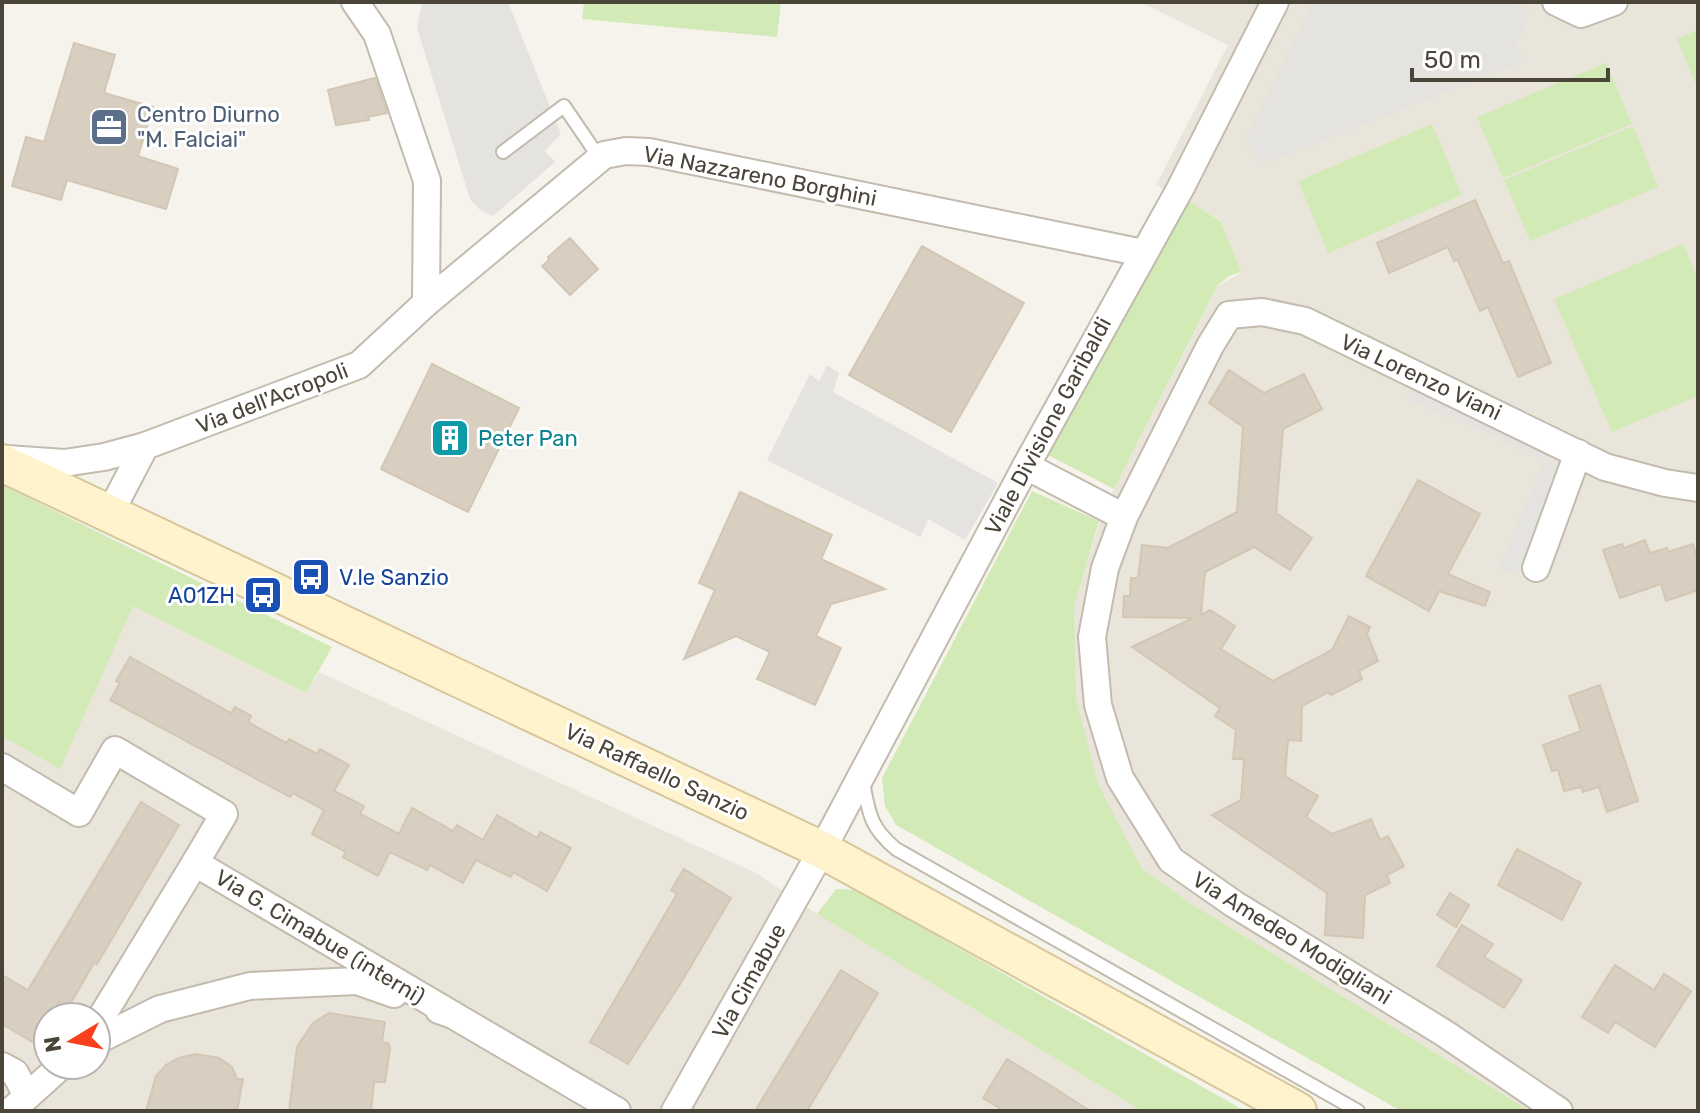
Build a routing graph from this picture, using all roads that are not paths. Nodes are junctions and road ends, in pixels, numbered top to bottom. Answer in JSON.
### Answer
{"nodes":[{"id":1,"x":355,"y":2,"type":"edge"},
{"id":2,"x":1275,"y":2,"type":"edge"},
{"id":3,"x":1556,"y":2,"type":"edge"},
{"id":4,"x":1614,"y":2,"type":"edge"},
{"id":5,"x":503,"y":152,"type":"dead end"},
{"id":6,"x":602,"y":157,"type":"junction"},
{"id":7,"x":1143,"y":253,"type":"junction"},
{"id":8,"x":426,"y":303,"type":"junction"},
{"id":9,"x":1262,"y":312,"type":"joint"},
{"id":10,"x":145,"y":446,"type":"junction"},
{"id":11,"x":1578,"y":453,"type":"junction"},
{"id":12,"x":2,"y":461,"type":"edge"},
{"id":13,"x":1026,"y":466,"type":"junction"},
{"id":14,"x":1698,"y":488,"type":"edge"},
{"id":15,"x":110,"y":513,"type":"junction"},
{"id":16,"x":1124,"y":517,"type":"junction"},
{"id":17,"x":1536,"y":568,"type":"dead end"},
{"id":18,"x":2,"y":767,"type":"edge"},
{"id":19,"x":862,"y":775,"type":"junction"},
{"id":20,"x":822,"y":850,"type":"junction"},
{"id":21,"x":195,"y":863,"type":"junction"},
{"id":22,"x":111,"y":1001,"type":"edge"},
{"id":23,"x":453,"y":1015,"type":"junction"},
{"id":24,"x":112,"y":1033,"type":"edge"},
{"id":25,"x":2,"y":1066,"type":"edge"},
{"id":26,"x":44,"y":1081,"type":"edge"},
{"id":27,"x":19,"y":1104,"type":"edge"},
{"id":28,"x":617,"y":1111,"type":"edge"},
{"id":29,"x":675,"y":1111,"type":"edge"},
{"id":30,"x":1298,"y":1111,"type":"edge"},
{"id":31,"x":1358,"y":1111,"type":"edge"},
{"id":32,"x":1559,"y":1111,"type":"edge"}],
"edges":[{"from":1,"to":8,"type":"street"},
{"from":2,"to":7,"type":"street","name":"Viale Divisione Garibaldi"},
{"from":3,"to":4,"type":"street"},
{"from":5,"to":6,"type":"lane"},
{"from":6,"to":7,"type":"street","name":"Via Nazzareno Borghini"},
{"from":6,"to":8,"type":"street"},
{"from":7,"to":13,"type":"street","name":"Viale Divisione Garibaldi"},
{"from":8,"to":10,"type":"street","name":"Via dell'Acropoli"},
{"from":9,"to":11,"type":"street","name":"Via Lorenzo Viani"},
{"from":9,"to":16,"type":"street","name":"Via Amedeo Modigliani"},
{"from":10,"to":12,"type":"street","name":"Via dell'Acropoli"},
{"from":10,"to":15,"type":"street"},
{"from":11,"to":14,"type":"street","name":"Via Lorenzo Viani"},
{"from":11,"to":17,"type":"street"},
{"from":12,"to":15,"type":"main road","name":"Via Raffaello Sanzio"},
{"from":13,"to":16,"type":"street"},
{"from":13,"to":19,"type":"street","name":"Viale Divisione Garibaldi"},
{"from":15,"to":20,"type":"main road","name":"Via Raffaello Sanzio"},
{"from":16,"to":32,"type":"street","name":"Via Amedeo Modigliani"},
{"from":18,"to":21,"type":"street","name":"Via G. Cimabue (interni)"},
{"from":19,"to":20,"type":"street","name":"Viale Divisione Garibaldi"},
{"from":19,"to":31,"type":"lane"},
{"from":20,"to":29,"type":"street","name":"Via Cimabue"},
{"from":20,"to":30,"type":"main road","name":"Via Raffaello Sanzio"},
{"from":21,"to":22,"type":"street"},
{"from":21,"to":23,"type":"street","name":"Via G. Cimabue (interni)"},
{"from":23,"to":24,"type":"street"},
{"from":23,"to":28,"type":"street"},
{"from":25,"to":27,"type":"street"},
{"from":26,"to":27,"type":"street"}]}
